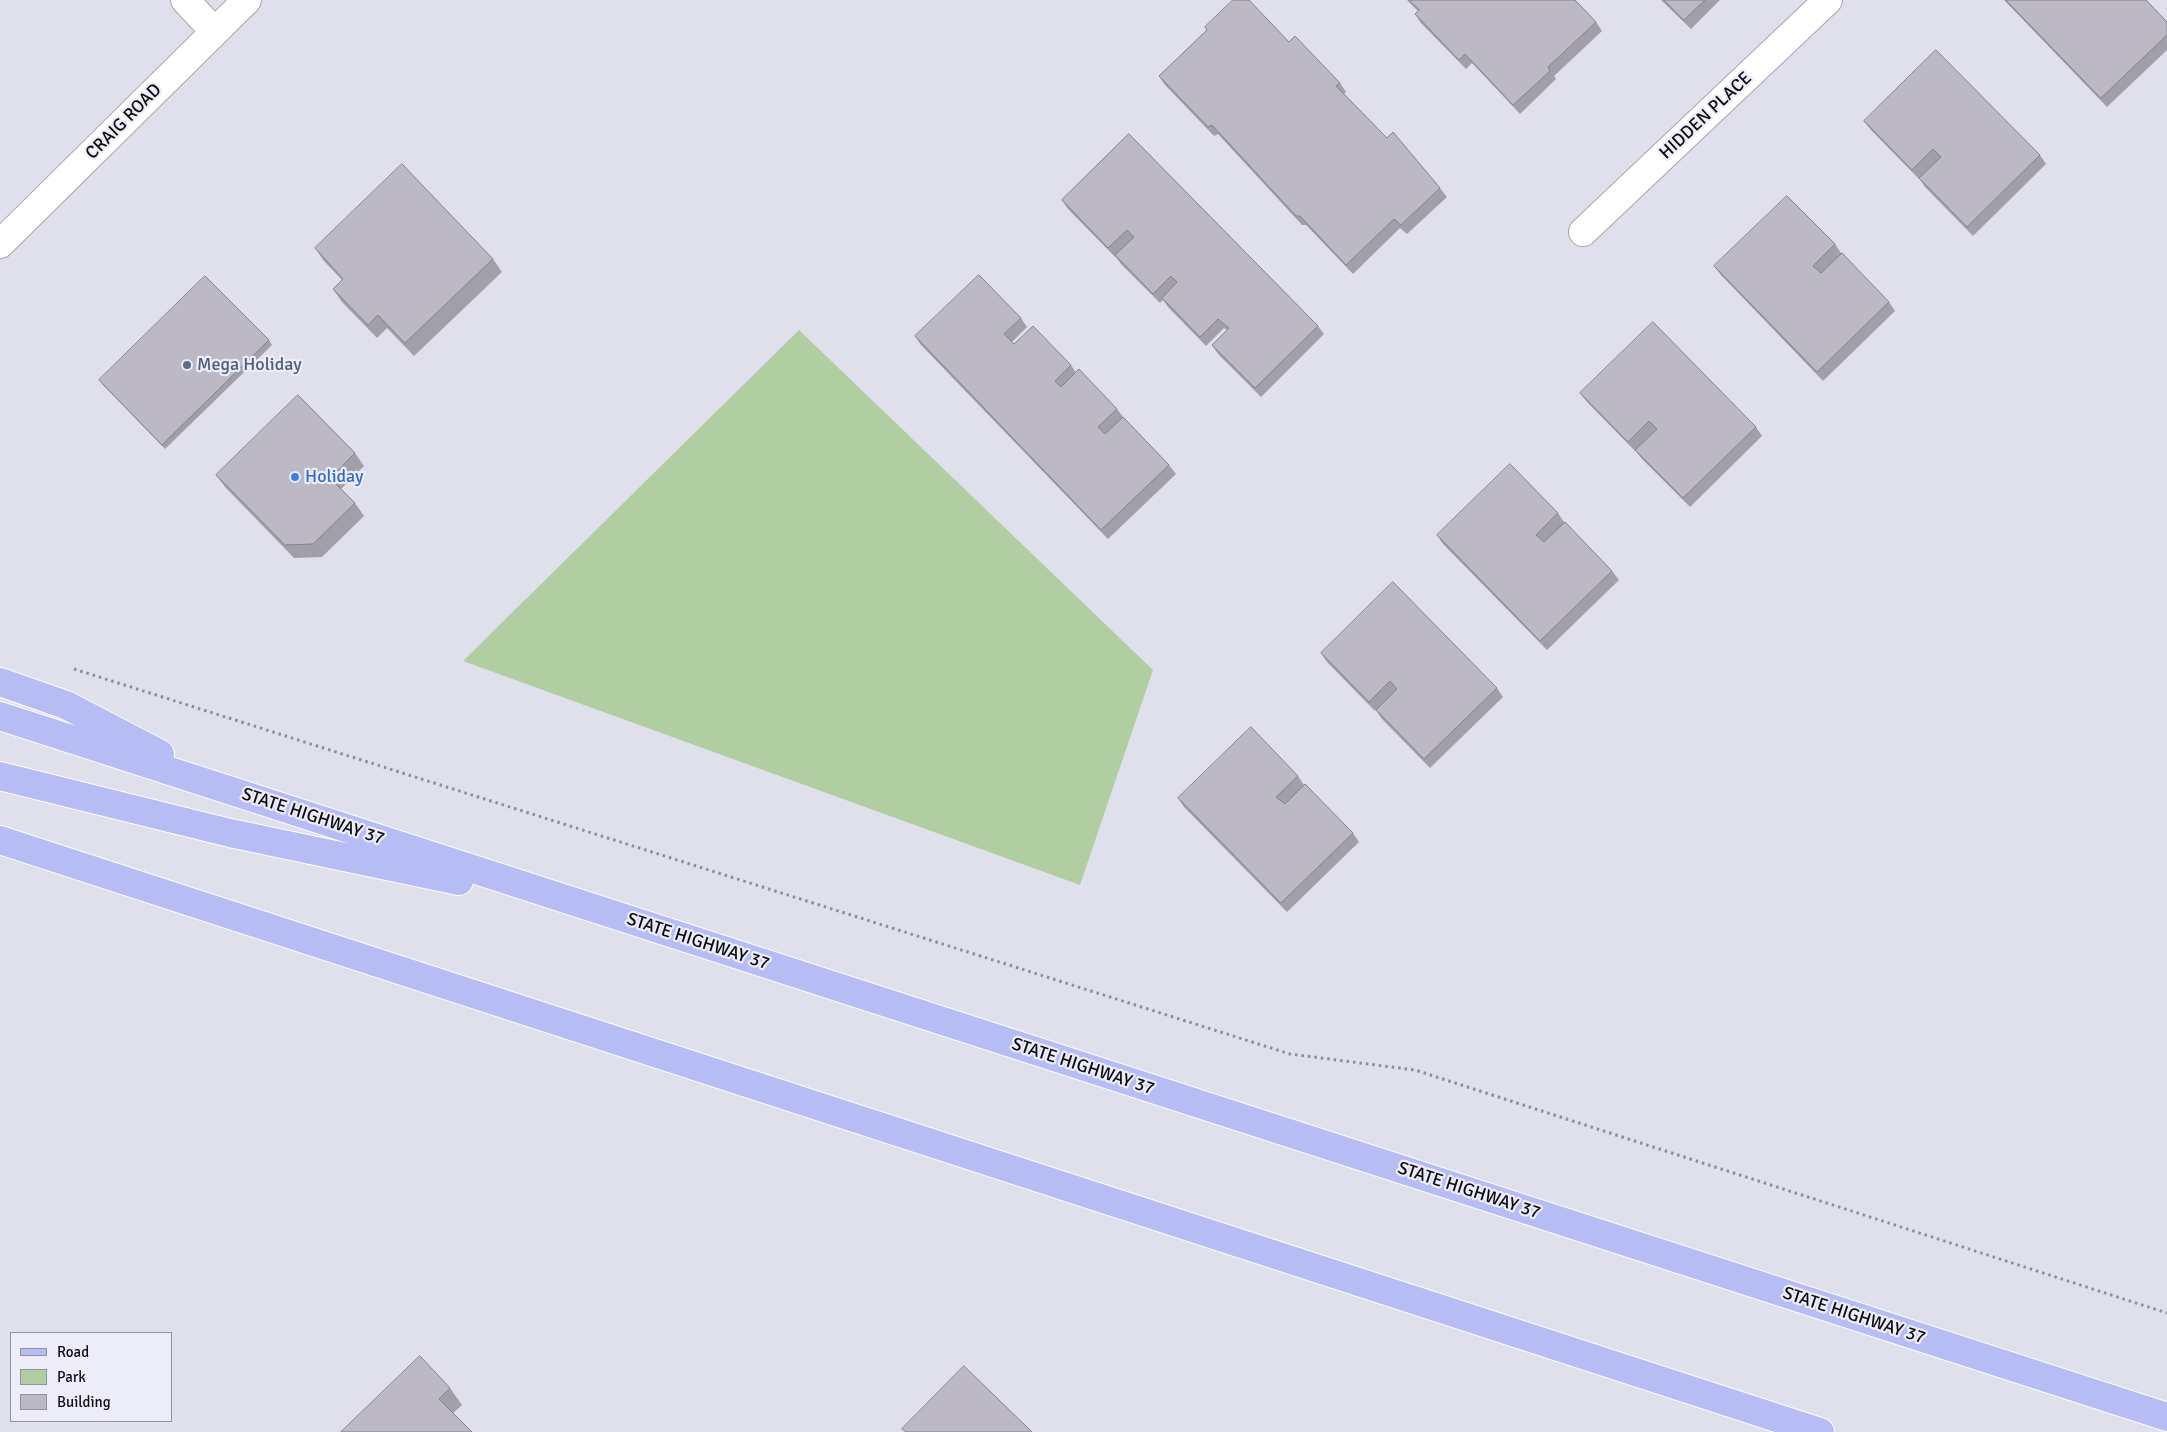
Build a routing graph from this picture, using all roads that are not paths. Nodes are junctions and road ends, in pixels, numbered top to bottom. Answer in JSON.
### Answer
{"nodes":[{"id":1,"x":185,"y":0,"type":"edge"},
{"id":2,"x":247,"y":0,"type":"edge"},
{"id":3,"x":1828,"y":0,"type":"edge"},
{"id":4,"x":214,"y":31,"type":"junction"},
{"id":5,"x":1583,"y":232,"type":"dead end"},
{"id":6,"x":0,"y":244,"type":"edge"},
{"id":7,"x":0,"y":682,"type":"edge"},
{"id":8,"x":0,"y":716,"type":"edge"},
{"id":9,"x":0,"y":776,"type":"edge"},
{"id":10,"x":235,"y":792,"type":"junction"},
{"id":11,"x":0,"y":840,"type":"edge"},
{"id":12,"x":597,"y":910,"type":"junction"},
{"id":13,"x":2167,"y":1417,"type":"edge"},
{"id":14,"x":1820,"y":1432,"type":"edge"}],
"edges":[{"from":1,"to":4,"type":"street"},
{"from":2,"to":4,"type":"street","name":"CRAIG ROAD"},
{"from":3,"to":5,"type":"street","name":"HIDDEN PLACE"},
{"from":4,"to":6,"type":"street","name":"CRAIG ROAD"},
{"from":7,"to":10,"type":"main road"},
{"from":8,"to":10,"type":"main road","name":"STATE HIGHWAY 37"},
{"from":9,"to":12,"type":"main road"},
{"from":10,"to":12,"type":"main road","name":"STATE HIGHWAY 37"},
{"from":11,"to":14,"type":"main road"},
{"from":12,"to":13,"type":"main road","name":"STATE HIGHWAY 37"}]}
